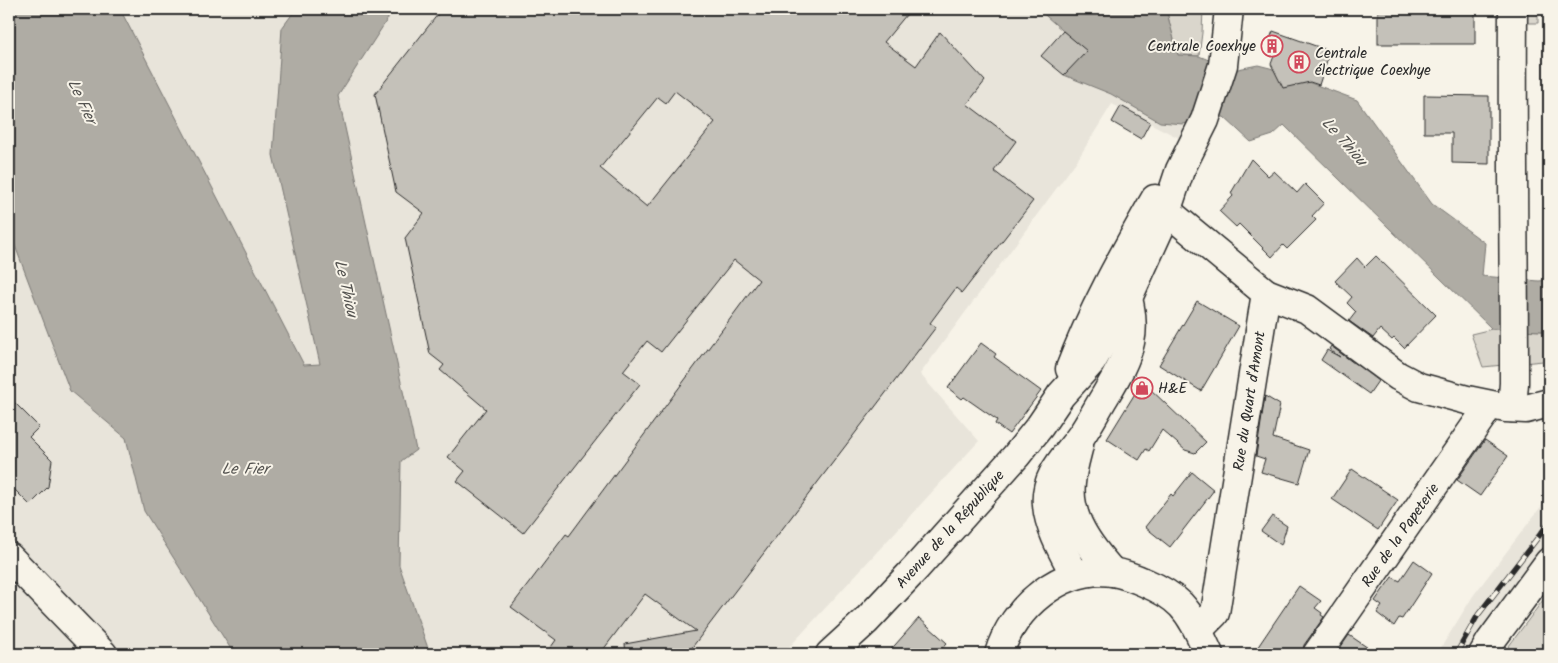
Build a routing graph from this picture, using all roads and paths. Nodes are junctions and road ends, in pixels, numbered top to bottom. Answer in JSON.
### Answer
{"nodes":[{"id":1,"x":1229,"y":9,"type":"edge"},
{"id":2,"x":1513,"y":9,"type":"edge"},
{"id":3,"x":1180,"y":170,"type":"junction"},
{"id":4,"x":1167,"y":211,"type":"junction"},
{"id":5,"x":1117,"y":268,"type":"junction"},
{"id":6,"x":1266,"y":294,"type":"junction"},
{"id":7,"x":1128,"y":298,"type":"junction"},
{"id":8,"x":1061,"y":395,"type":"junction"},
{"id":9,"x":1513,"y":395,"type":"junction"},
{"id":10,"x":1549,"y":403,"type":"edge"},
{"id":11,"x":1483,"y":415,"type":"dead end"},
{"id":12,"x":1081,"y":436,"type":"junction"},
{"id":13,"x":9,"y":557,"type":"edge"},
{"id":14,"x":1549,"y":562,"type":"edge"},
{"id":15,"x":1112,"y":572,"type":"junction"},
{"id":16,"x":1075,"y":575,"type":"junction"},
{"id":17,"x":1204,"y":642,"type":"edge"},
{"id":18,"x":103,"y":654,"type":"edge"},
{"id":19,"x":830,"y":654,"type":"edge"},
{"id":20,"x":999,"y":654,"type":"edge"},
{"id":21,"x":1317,"y":654,"type":"edge"},
{"id":22,"x":1483,"y":654,"type":"edge"}],
"edges":[{"from":1,"to":3,"type":"street","name":"Avenue de la République"},
{"from":2,"to":9,"type":"street"},
{"from":3,"to":4,"type":"street","name":"Avenue de la République"},
{"from":3,"to":5,"type":"street","name":"Avenue de la République"},
{"from":4,"to":6,"type":"street"},
{"from":4,"to":7,"type":"street","name":"Avenue de la République"},
{"from":5,"to":7,"type":"street"},
{"from":5,"to":8,"type":"street","name":"Avenue de la République"},
{"from":6,"to":9,"type":"street"},
{"from":6,"to":17,"type":"street","name":"Rue du Quart d'Amont"},
{"from":7,"to":8,"type":"street","name":"Avenue de la République"},
{"from":7,"to":12,"type":"street"},
{"from":8,"to":19,"type":"street","name":"Avenue de la République"},
{"from":9,"to":10,"type":"street"},
{"from":11,"to":21,"type":"street","name":"Rue de la Papeterie"},
{"from":12,"to":15,"type":"street"},
{"from":12,"to":16,"type":"street"},
{"from":13,"to":18,"type":"street"},
{"from":14,"to":22,"type":"street"},
{"from":15,"to":16,"type":"street"},
{"from":15,"to":17,"type":"street"},
{"from":16,"to":20,"type":"street"}]}
